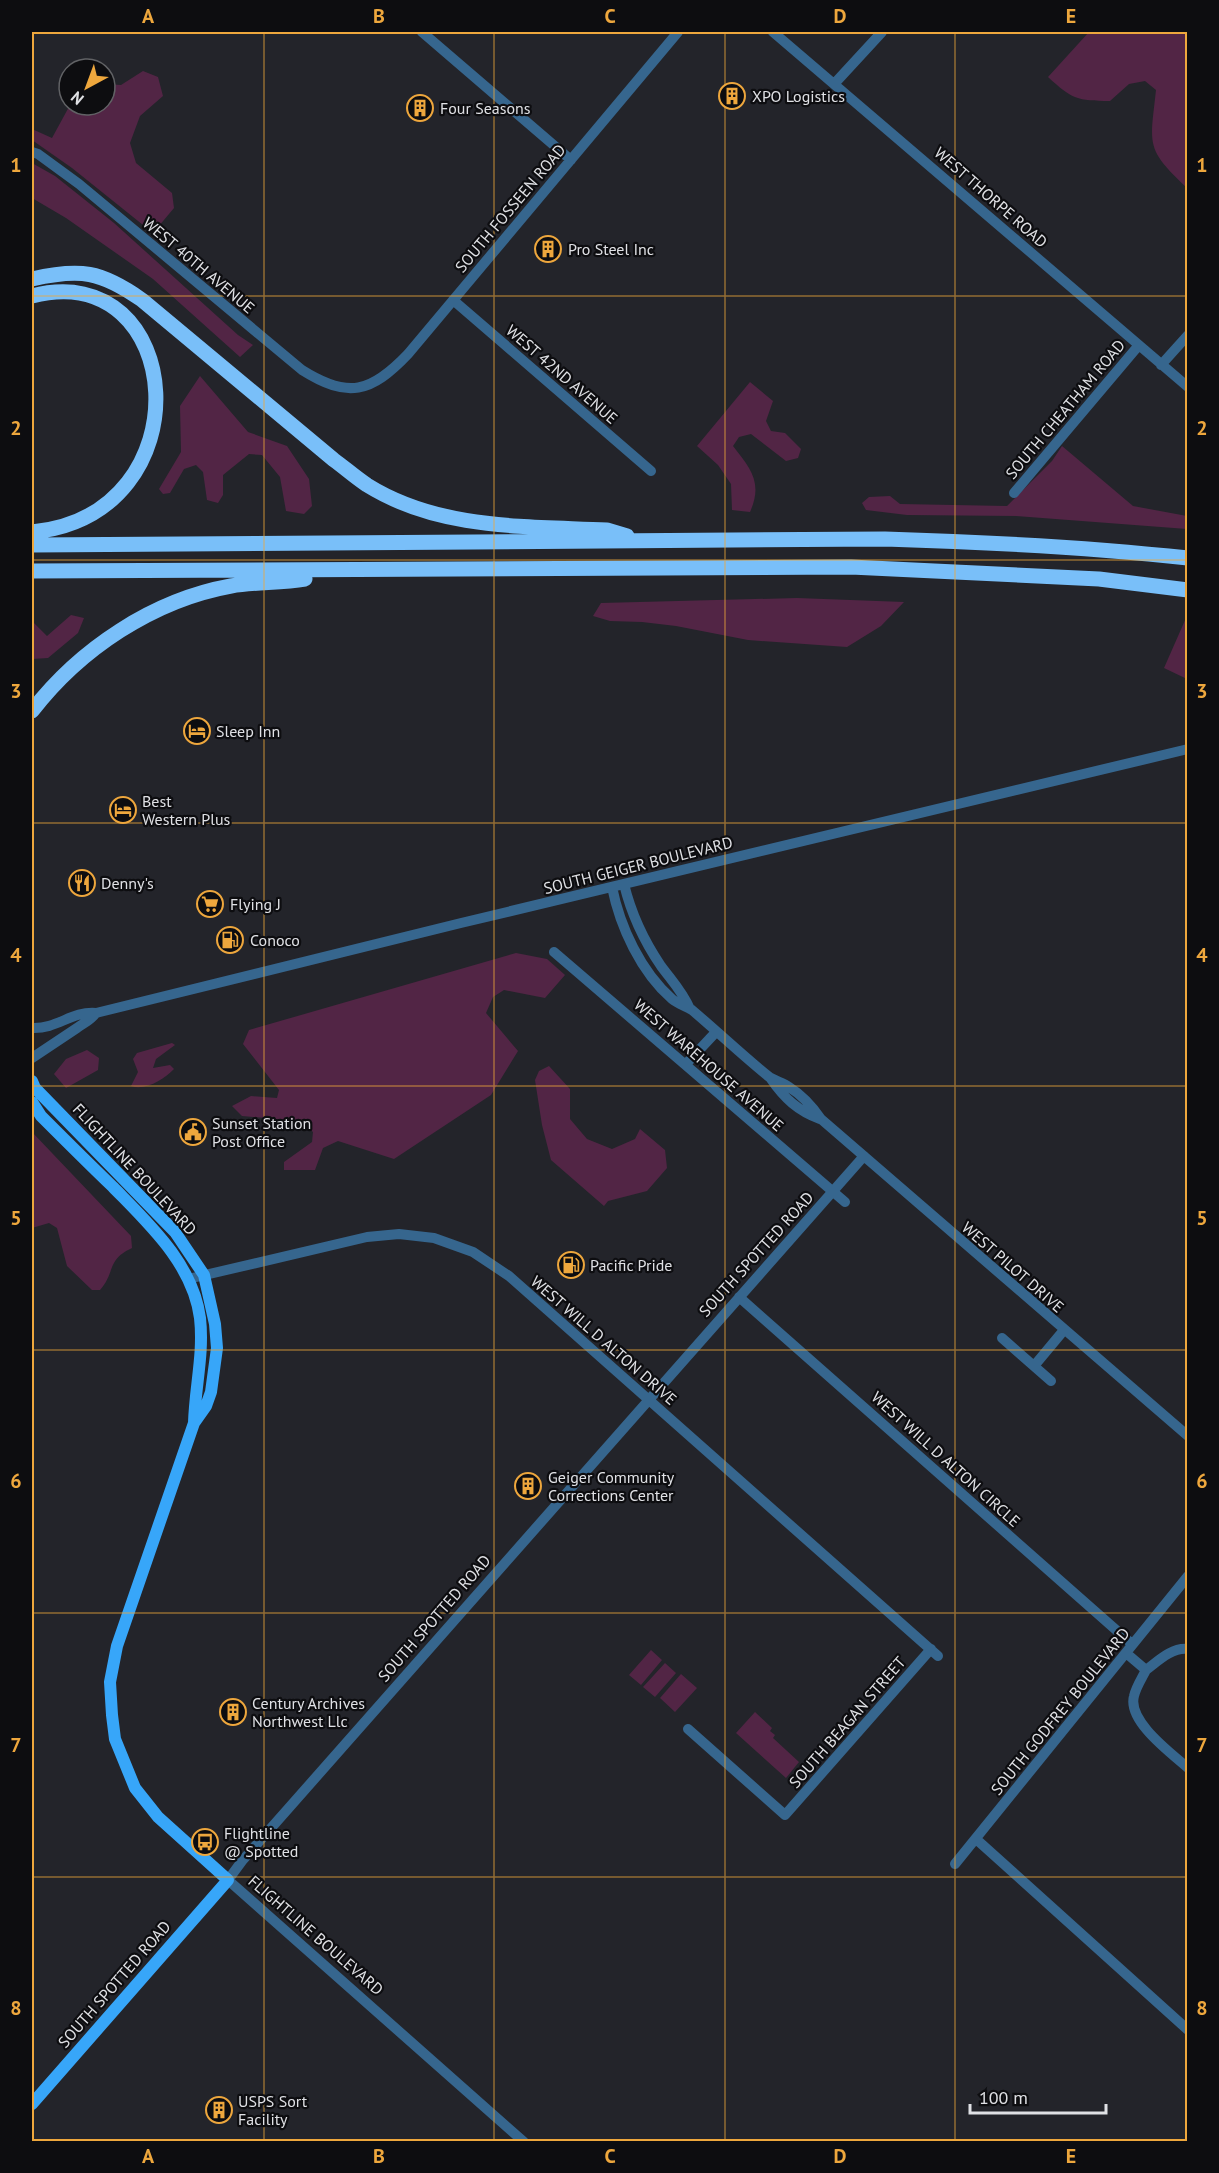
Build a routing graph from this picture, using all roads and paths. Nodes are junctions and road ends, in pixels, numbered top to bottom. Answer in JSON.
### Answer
{"nodes":[{"id":1,"x":422,"y":32,"type":"edge"},
{"id":2,"x":678,"y":32,"type":"edge"},
{"id":3,"x":773,"y":32,"type":"edge"},
{"id":4,"x":882,"y":32,"type":"edge"},
{"id":5,"x":835,"y":83,"type":"junction"},
{"id":6,"x":32,"y":152,"type":"edge"},
{"id":7,"x":571,"y":160,"type":"junction"},
{"id":8,"x":32,"y":279,"type":"edge"},
{"id":9,"x":32,"y":296,"type":"edge"},
{"id":10,"x":453,"y":300,"type":"junction"},
{"id":11,"x":1188,"y":335,"type":"edge"},
{"id":12,"x":1139,"y":345,"type":"junction"},
{"id":13,"x":1161,"y":364,"type":"junction"},
{"id":14,"x":1188,"y":387,"type":"edge"},
{"id":15,"x":353,"y":389,"type":"joint"},
{"id":16,"x":651,"y":471,"type":"dead end"},
{"id":17,"x":1014,"y":493,"type":"dead end"},
{"id":18,"x":32,"y":532,"type":"edge"},
{"id":19,"x":642,"y":541,"type":"junction"},
{"id":20,"x":32,"y":545,"type":"edge"},
{"id":21,"x":1188,"y":558,"type":"edge"},
{"id":22,"x":342,"y":570,"type":"junction"},
{"id":23,"x":32,"y":571,"type":"edge"},
{"id":24,"x":1188,"y":590,"type":"edge"},
{"id":25,"x":32,"y":711,"type":"edge"},
{"id":26,"x":1188,"y":749,"type":"edge"},
{"id":27,"x":624,"y":884,"type":"junction"},
{"id":28,"x":612,"y":887,"type":"junction"},
{"id":29,"x":554,"y":952,"type":"dead end"},
{"id":30,"x":690,"y":1009,"type":"junction"},
{"id":31,"x":96,"y":1013,"type":"junction"},
{"id":32,"x":32,"y":1028,"type":"edge"},
{"id":33,"x":716,"y":1032,"type":"junction"},
{"id":34,"x":32,"y":1058,"type":"edge"},
{"id":35,"x":686,"y":1065,"type":"junction"},
{"id":36,"x":32,"y":1081,"type":"edge"},
{"id":37,"x":32,"y":1102,"type":"edge"},
{"id":38,"x":864,"y":1156,"type":"junction"},
{"id":39,"x":833,"y":1192,"type":"junction"},
{"id":40,"x":845,"y":1202,"type":"dead end"},
{"id":41,"x":204,"y":1275,"type":"junction"},
{"id":42,"x":188,"y":1279,"type":"junction"},
{"id":43,"x":739,"y":1297,"type":"junction"},
{"id":44,"x":1064,"y":1330,"type":"junction"},
{"id":45,"x":1002,"y":1338,"type":"dead end"},
{"id":46,"x":1034,"y":1366,"type":"junction"},
{"id":47,"x":1051,"y":1381,"type":"dead end"},
{"id":48,"x":648,"y":1399,"type":"junction"},
{"id":49,"x":194,"y":1423,"type":"junction"},
{"id":50,"x":1188,"y":1436,"type":"edge"},
{"id":51,"x":1188,"y":1576,"type":"edge"},
{"id":52,"x":1129,"y":1648,"type":"junction"},
{"id":53,"x":1188,"y":1649,"type":"edge"},
{"id":54,"x":935,"y":1653,"type":"joint"},
{"id":55,"x":1146,"y":1670,"type":"junction"},
{"id":56,"x":688,"y":1729,"type":"dead end"},
{"id":57,"x":1188,"y":1768,"type":"edge"},
{"id":58,"x":976,"y":1839,"type":"junction"},
{"id":59,"x":955,"y":1864,"type":"dead end"},
{"id":60,"x":228,"y":1880,"type":"junction"},
{"id":61,"x":1188,"y":2030,"type":"edge"},
{"id":62,"x":32,"y":2104,"type":"edge"},
{"id":63,"x":524,"y":2142,"type":"edge"}],
"edges":[{"from":1,"to":7,"type":"street"},
{"from":2,"to":7,"type":"street","name":"SOUTH FOSSEEN ROAD"},
{"from":3,"to":5,"type":"street","name":"WEST THORPE ROAD"},
{"from":4,"to":5,"type":"street"},
{"from":5,"to":12,"type":"street","name":"WEST THORPE ROAD"},
{"from":6,"to":15,"type":"street","name":"WEST 40TH AVENUE"},
{"from":7,"to":10,"type":"street","name":"SOUTH FOSSEEN ROAD"},
{"from":8,"to":19,"type":"highway"},
{"from":9,"to":18,"type":"highway"},
{"from":10,"to":15,"type":"street","name":"SOUTH FOSSEEN ROAD"},
{"from":10,"to":16,"type":"street","name":"WEST 42ND AVENUE"},
{"from":11,"to":13,"type":"street"},
{"from":12,"to":13,"type":"street","name":"WEST THORPE ROAD"},
{"from":12,"to":17,"type":"street","name":"SOUTH CHEATHAM ROAD"},
{"from":13,"to":14,"type":"street","name":"WEST THORPE ROAD"},
{"from":19,"to":20,"type":"highway"},
{"from":19,"to":21,"type":"highway"},
{"from":22,"to":23,"type":"highway"},
{"from":22,"to":24,"type":"highway"},
{"from":22,"to":25,"type":"highway"},
{"from":26,"to":27,"type":"street","name":"SOUTH GEIGER BOULEVARD"},
{"from":27,"to":28,"type":"street","name":"SOUTH GEIGER BOULEVARD"},
{"from":27,"to":30,"type":"street","name":"WEST PILOT DRIVE"},
{"from":28,"to":30,"type":"street","name":"WEST PILOT DRIVE"},
{"from":28,"to":31,"type":"street","name":"SOUTH GEIGER BOULEVARD"},
{"from":29,"to":35,"type":"street","name":"WEST WAREHOUSE AVENUE"},
{"from":30,"to":33,"type":"street","name":"WEST PILOT DRIVE"},
{"from":31,"to":32,"type":"street","name":"SOUTH GEIGER BOULEVARD"},
{"from":31,"to":34,"type":"street","name":"SOUTH GEIGER BOULEVARD"},
{"from":33,"to":35,"type":"street"},
{"from":33,"to":38,"type":"street","name":"WEST PILOT DRIVE"},
{"from":35,"to":39,"type":"street","name":"WEST WAREHOUSE AVENUE"},
{"from":36,"to":41,"type":"main road","name":"FLIGHTLINE BOULEVARD"},
{"from":37,"to":42,"type":"main road","name":"FLIGHTLINE BOULEVARD"},
{"from":38,"to":39,"type":"street","name":"SOUTH SPOTTED ROAD"},
{"from":38,"to":44,"type":"street","name":"WEST PILOT DRIVE"},
{"from":39,"to":40,"type":"street","name":"WEST WAREHOUSE AVENUE"},
{"from":39,"to":43,"type":"street","name":"SOUTH SPOTTED ROAD"},
{"from":41,"to":42,"type":"street","name":"WEST WILL D ALTON DRIVE"},
{"from":41,"to":48,"type":"street","name":"WEST WILL D ALTON DRIVE"},
{"from":41,"to":49,"type":"main road","name":"FLIGHTLINE BOULEVARD"},
{"from":42,"to":49,"type":"main road","name":"FLIGHTLINE BOULEVARD"},
{"from":43,"to":48,"type":"street","name":"SOUTH SPOTTED ROAD"},
{"from":43,"to":52,"type":"street","name":"WEST WILL D ALTON CIRCLE"},
{"from":44,"to":46,"type":"street"},
{"from":44,"to":50,"type":"street","name":"WEST PILOT DRIVE"},
{"from":45,"to":46,"type":"street"},
{"from":46,"to":47,"type":"street"},
{"from":48,"to":54,"type":"street","name":"WEST WILL D ALTON DRIVE"},
{"from":48,"to":60,"type":"street","name":"SOUTH SPOTTED ROAD"},
{"from":49,"to":60,"type":"main road","name":"FLIGHTLINE BOULEVARD"},
{"from":51,"to":52,"type":"street","name":"SOUTH GODFREY BOULEVARD"},
{"from":52,"to":55,"type":"street","name":"WEST WILL D ALTON CIRCLE"},
{"from":52,"to":58,"type":"street","name":"SOUTH GODFREY BOULEVARD"},
{"from":53,"to":55,"type":"street"},
{"from":54,"to":56,"type":"street","name":"SOUTH BEAGAN STREET"},
{"from":55,"to":57,"type":"street"},
{"from":58,"to":59,"type":"street","name":"SOUTH GODFREY BOULEVARD"},
{"from":58,"to":61,"type":"street"},
{"from":60,"to":62,"type":"main road","name":"SOUTH SPOTTED ROAD"},
{"from":60,"to":63,"type":"street","name":"FLIGHTLINE BOULEVARD"}]}
